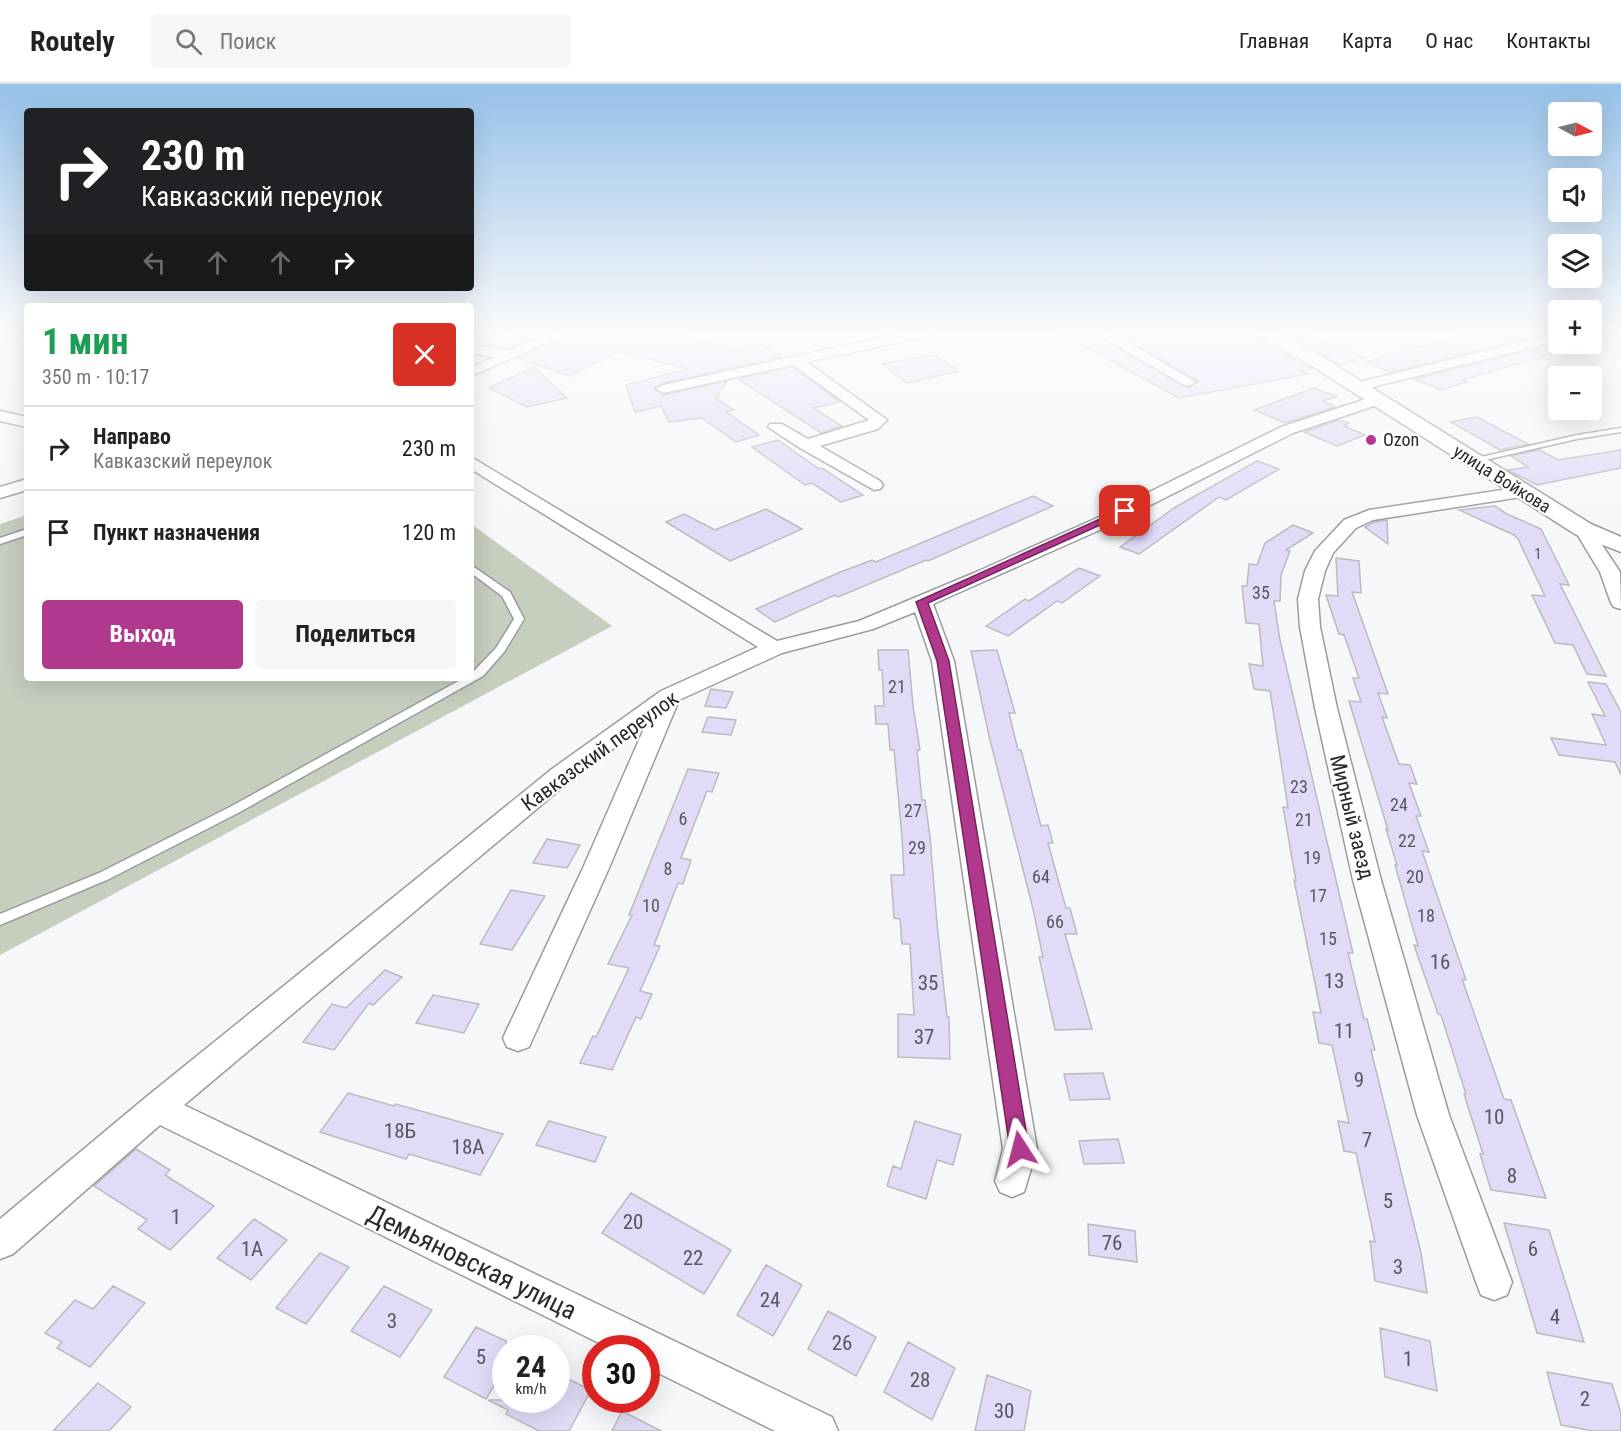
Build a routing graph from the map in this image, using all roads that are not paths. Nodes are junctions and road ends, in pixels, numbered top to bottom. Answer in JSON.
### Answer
{"nodes":[{"id":1,"x":845,"y":396,"type":"edge"},
{"id":2,"x":1371,"y":396,"type":"edge"},
{"id":3,"x":1378,"y":400,"type":"junction"},
{"id":4,"x":0,"y":416,"type":"edge"},
{"id":5,"x":24,"y":421,"type":"edge"},
{"id":6,"x":776,"y":427,"type":"dead end"},
{"id":7,"x":1621,"y":430,"type":"edge"},
{"id":8,"x":807,"y":445,"type":"junction"},
{"id":9,"x":1472,"y":460,"type":"junction"},
{"id":10,"x":474,"y":464,"type":"edge"},
{"id":11,"x":24,"y":485,"type":"edge"},
{"id":12,"x":874,"y":485,"type":"dead end"},
{"id":13,"x":1521,"y":492,"type":"junction"},
{"id":14,"x":0,"y":493,"type":"edge"},
{"id":15,"x":1583,"y":529,"type":"junction"},
{"id":16,"x":24,"y":533,"type":"edge"},
{"id":17,"x":0,"y":541,"type":"edge"},
{"id":18,"x":1621,"y":544,"type":"edge"},
{"id":19,"x":474,"y":570,"type":"edge"},
{"id":20,"x":922,"y":602,"type":"junction"},
{"id":21,"x":1621,"y":603,"type":"edge"},
{"id":22,"x":774,"y":648,"type":"junction"},
{"id":23,"x":474,"y":677,"type":"edge"},
{"id":24,"x":466,"y":681,"type":"edge"},
{"id":25,"x":669,"y":696,"type":"junction"},
{"id":26,"x":0,"y":921,"type":"edge"},
{"id":27,"x":518,"y":1038,"type":"dead end"},
{"id":28,"x":157,"y":1108,"type":"junction"},
{"id":29,"x":1012,"y":1181,"type":"dead end"},
{"id":30,"x":0,"y":1242,"type":"edge"},
{"id":31,"x":1494,"y":1282,"type":"dead end"},
{"id":32,"x":818,"y":1431,"type":"edge"}],
"edges":[{"from":1,"to":8,"type":"street"},
{"from":2,"to":3,"type":"street","name":"улица Войкова"},
{"from":3,"to":9,"type":"street","name":"улица Войкова"},
{"from":3,"to":20,"type":"street","name":"Кавказский переулок"},
{"from":4,"to":5,"type":"street"},
{"from":6,"to":8,"type":"street"},
{"from":7,"to":9,"type":"lane"},
{"from":8,"to":12,"type":"street"},
{"from":9,"to":13,"type":"street","name":"улица Войкова"},
{"from":10,"to":22,"type":"street"},
{"from":11,"to":14,"type":"street"},
{"from":13,"to":15,"type":"street","name":"улица Войкова"},
{"from":13,"to":31,"type":"street","name":"Мирный заезд"},
{"from":15,"to":18,"type":"street","name":"улица Войкова"},
{"from":15,"to":21,"type":"street"},
{"from":16,"to":17,"type":"lane"},
{"from":19,"to":23,"type":"lane"},
{"from":20,"to":22,"type":"street","name":"Кавказский переулок"},
{"from":20,"to":29,"type":"street"},
{"from":22,"to":25,"type":"street","name":"Кавказский переулок"},
{"from":24,"to":26,"type":"lane"},
{"from":25,"to":27,"type":"street"},
{"from":25,"to":28,"type":"street","name":"Кавказский переулок"},
{"from":28,"to":30,"type":"street","name":"Кавказский переулок"},
{"from":28,"to":32,"type":"street","name":"Демьяновская улица"}]}
